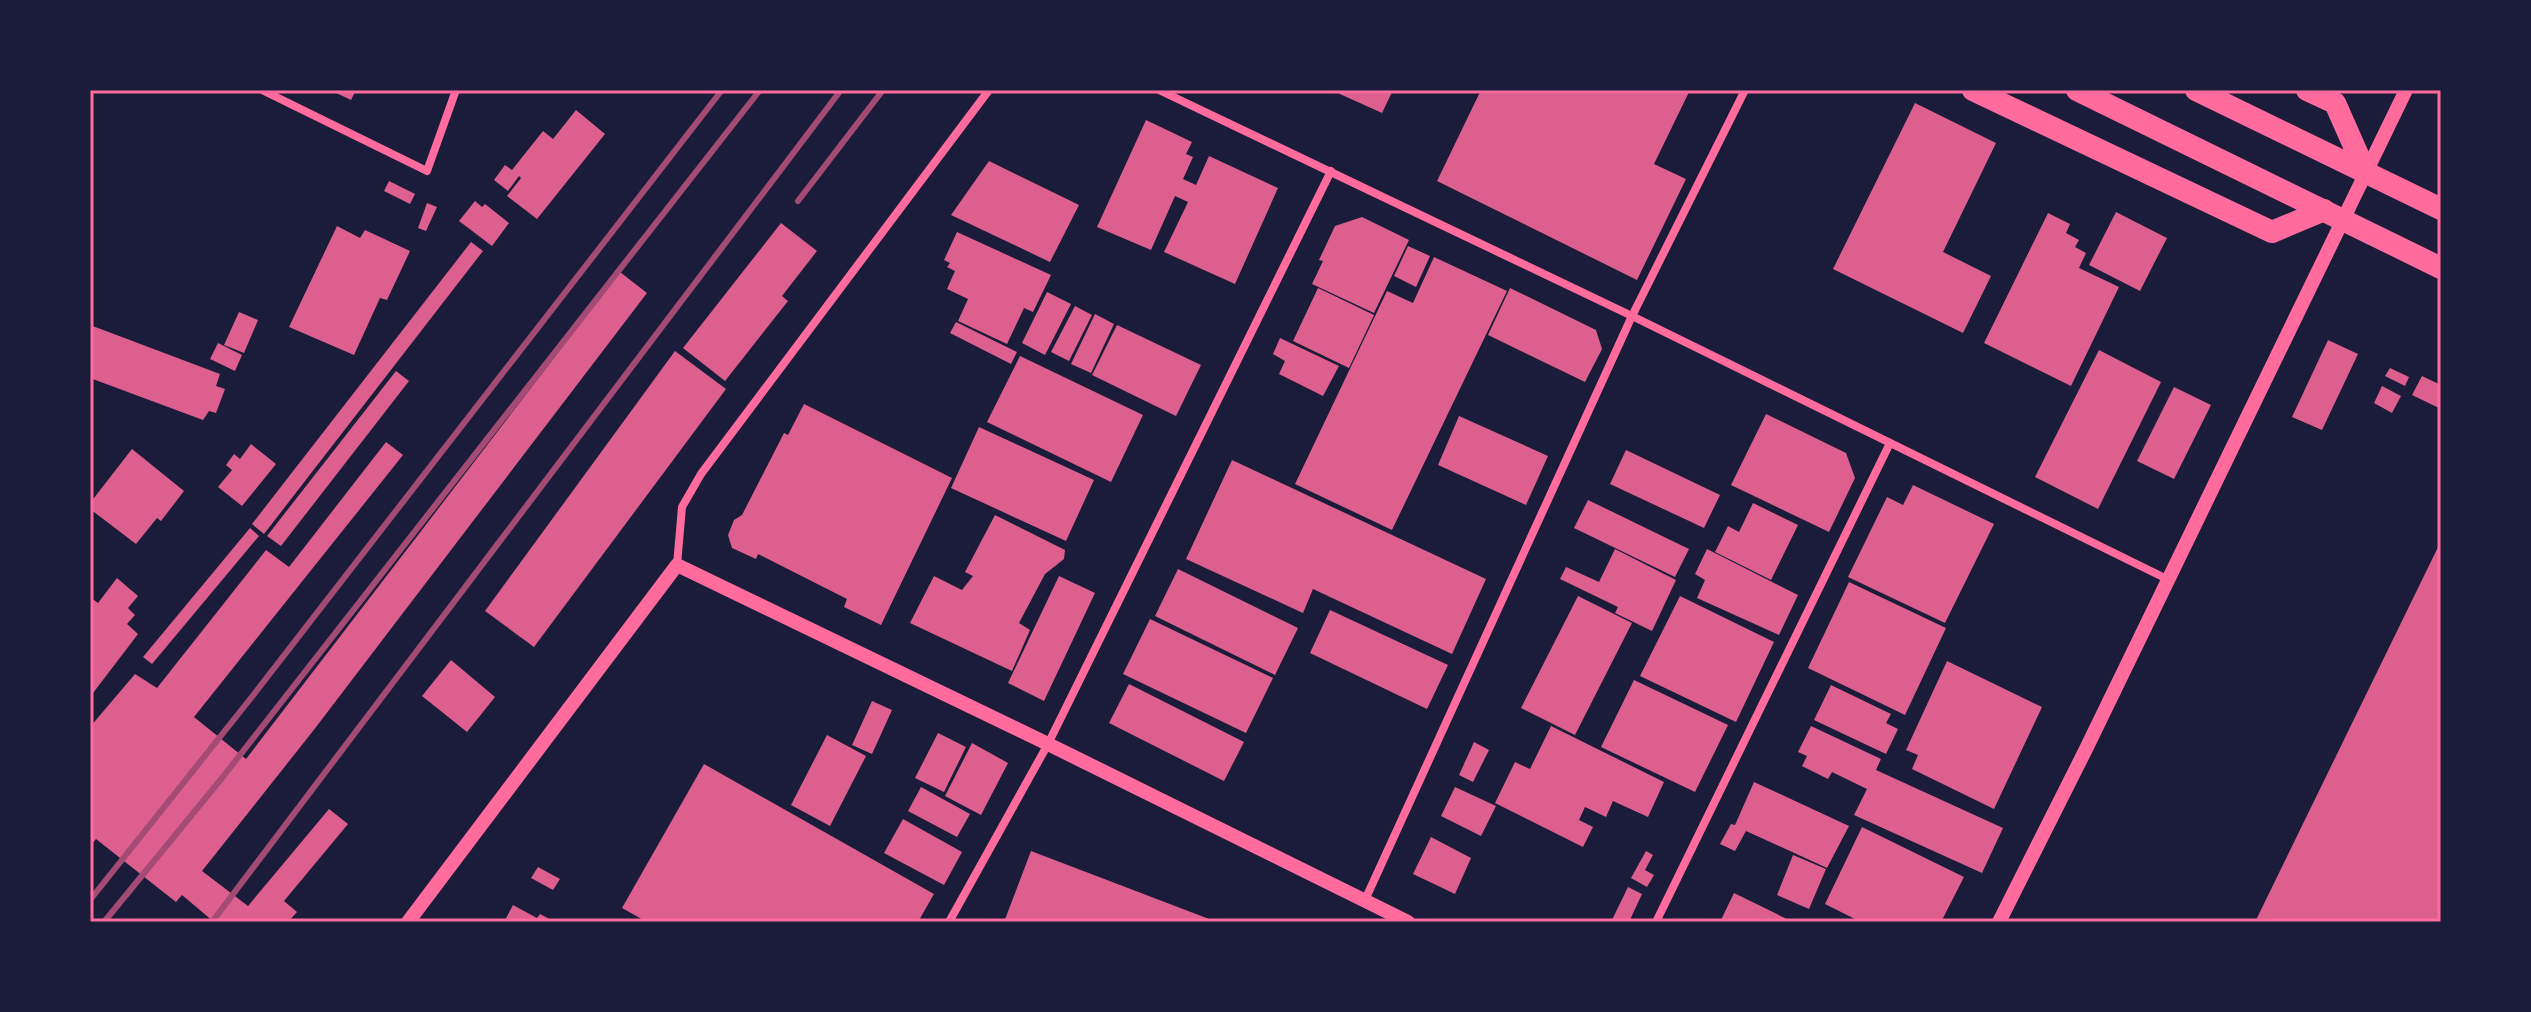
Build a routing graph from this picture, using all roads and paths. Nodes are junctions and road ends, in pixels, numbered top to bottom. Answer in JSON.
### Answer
{"nodes":[{"id":1,"x":262,"y":90,"type":"edge"},
{"id":2,"x":456,"y":90,"type":"edge"},
{"id":3,"x":989,"y":90,"type":"edge"},
{"id":4,"x":1159,"y":90,"type":"edge"},
{"id":5,"x":1745,"y":90,"type":"edge"},
{"id":6,"x":1973,"y":90,"type":"edge"},
{"id":7,"x":2077,"y":90,"type":"edge"},
{"id":8,"x":2196,"y":90,"type":"edge"},
{"id":9,"x":2307,"y":90,"type":"edge"},
{"id":10,"x":2406,"y":90,"type":"edge"},
{"id":11,"x":1331,"y":171,"type":"junction"},
{"id":12,"x":2366,"y":173,"type":"junction"},
{"id":13,"x":2441,"y":209,"type":"edge"},
{"id":14,"x":2324,"y":210,"type":"junction"},
{"id":15,"x":2345,"y":219,"type":"junction"},
{"id":16,"x":2441,"y":268,"type":"edge"},
{"id":17,"x":1632,"y":316,"type":"junction"},
{"id":18,"x":1890,"y":443,"type":"junction"},
{"id":19,"x":677,"y":565,"type":"junction"},
{"id":20,"x":2167,"y":579,"type":"junction"},
{"id":21,"x":1048,"y":744,"type":"junction"},
{"id":22,"x":1365,"y":900,"type":"junction"},
{"id":23,"x":408,"y":922,"type":"edge"},
{"id":24,"x":949,"y":922,"type":"edge"},
{"id":25,"x":1408,"y":922,"type":"edge"},
{"id":26,"x":1656,"y":922,"type":"edge"},
{"id":27,"x":1999,"y":922,"type":"edge"}],
"edges":[{"from":1,"to":2,"type":"street"},
{"from":3,"to":19,"type":"street"},
{"from":4,"to":11,"type":"street"},
{"from":5,"to":17,"type":"street"},
{"from":6,"to":14,"type":"highway"},
{"from":7,"to":14,"type":"highway"},
{"from":8,"to":12,"type":"highway"},
{"from":9,"to":12,"type":"highway"},
{"from":10,"to":12,"type":"street"},
{"from":11,"to":17,"type":"street"},
{"from":11,"to":21,"type":"street"},
{"from":12,"to":13,"type":"highway"},
{"from":12,"to":15,"type":"street"},
{"from":14,"to":15,"type":"highway"},
{"from":15,"to":16,"type":"highway"},
{"from":15,"to":20,"type":"street"},
{"from":17,"to":18,"type":"street"},
{"from":17,"to":22,"type":"street"},
{"from":18,"to":20,"type":"street"},
{"from":18,"to":26,"type":"street"},
{"from":19,"to":21,"type":"street"},
{"from":19,"to":23,"type":"street"},
{"from":20,"to":27,"type":"street"},
{"from":21,"to":22,"type":"street"},
{"from":21,"to":24,"type":"street"},
{"from":22,"to":25,"type":"street"}]}
